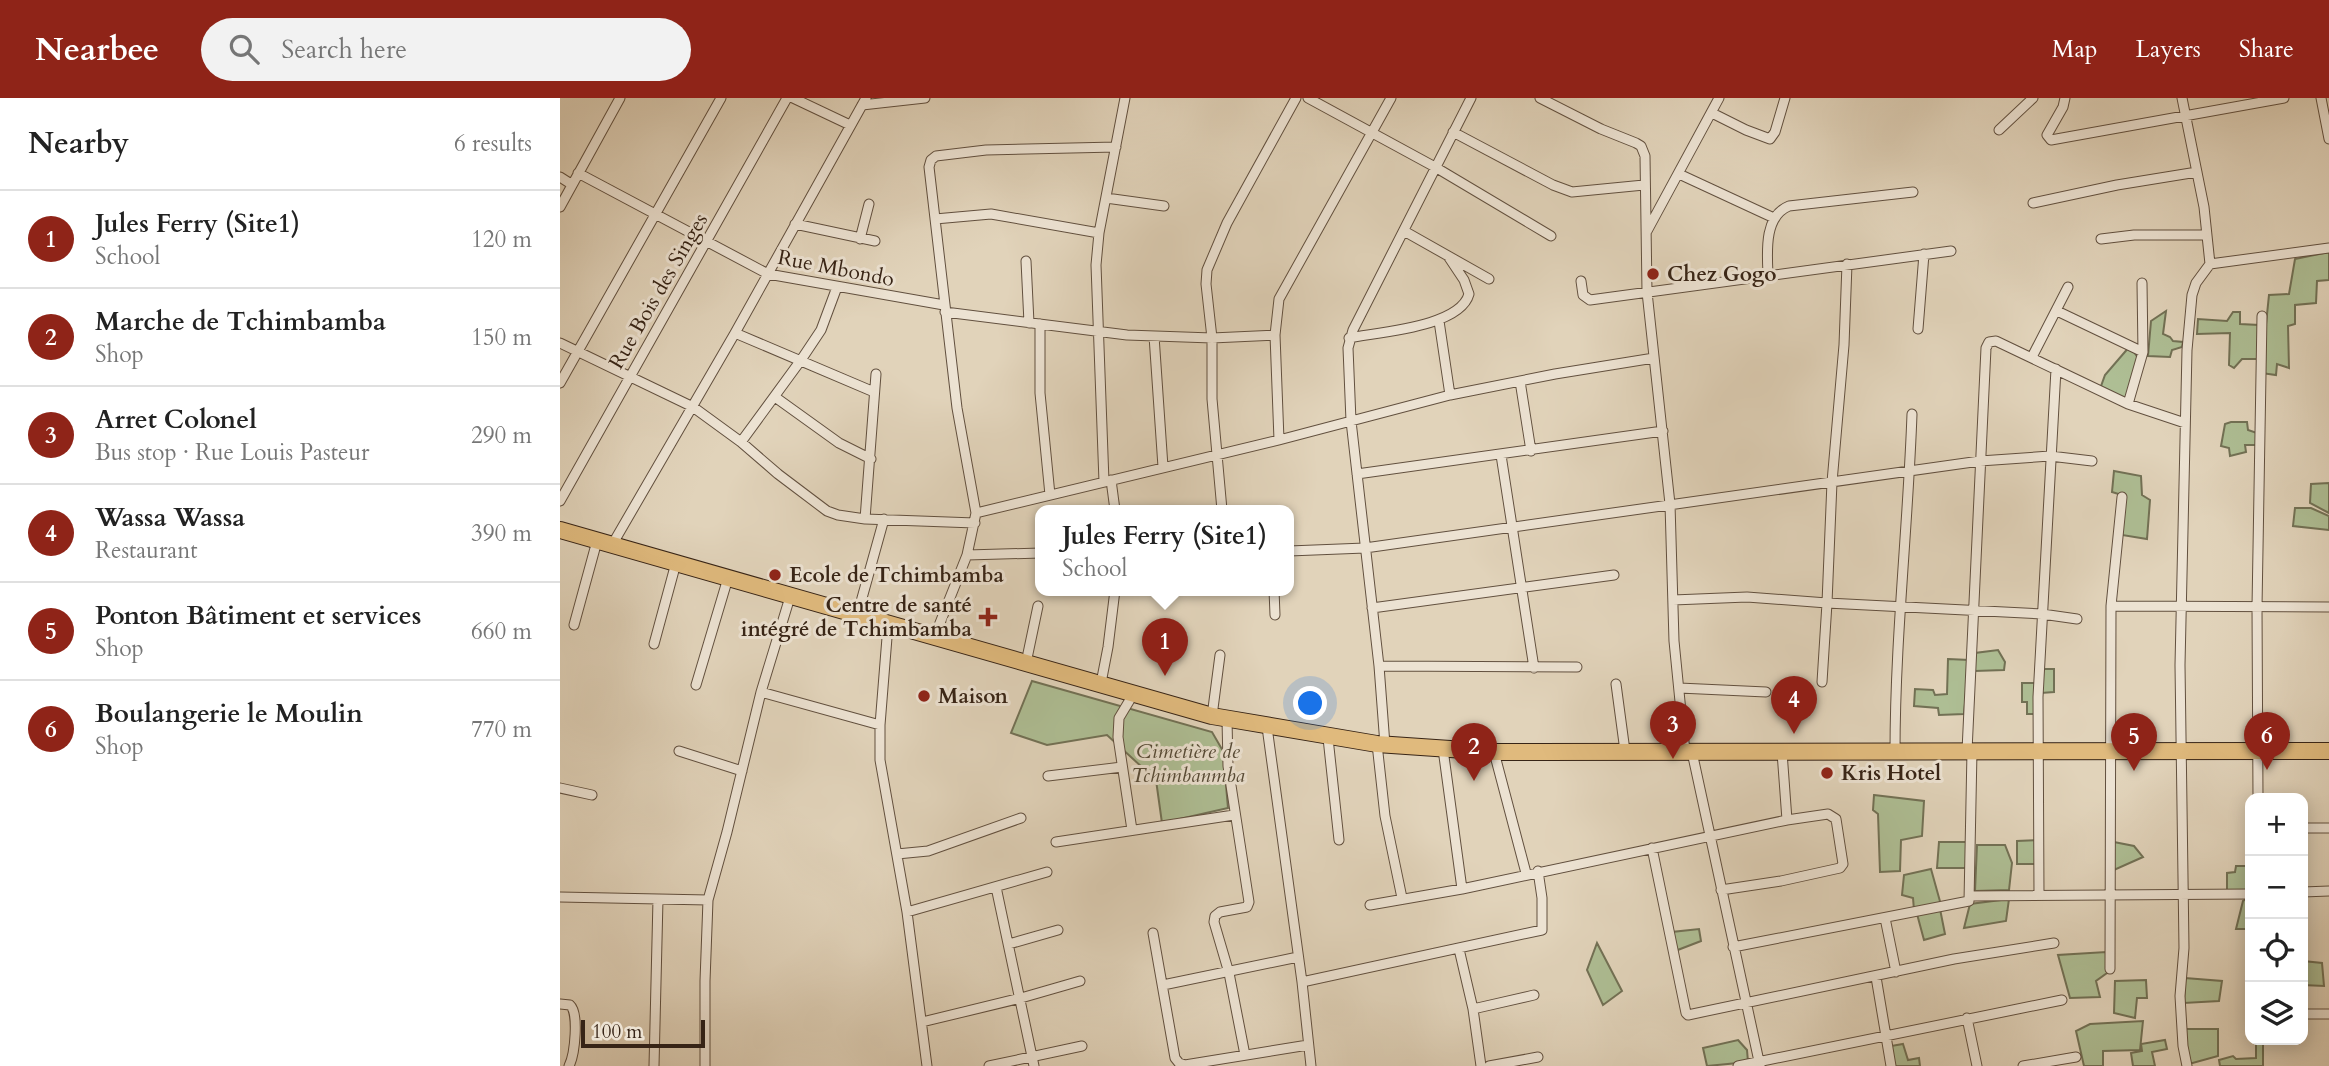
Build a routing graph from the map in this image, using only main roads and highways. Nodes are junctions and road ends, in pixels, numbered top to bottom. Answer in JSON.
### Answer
{"nodes":[{"id":1,"x":560,"y":530,"type":"edge"},
{"id":2,"x":2329,"y":751,"type":"edge"}],
"edges":[{"from":1,"to":2,"type":"highway"}]}
